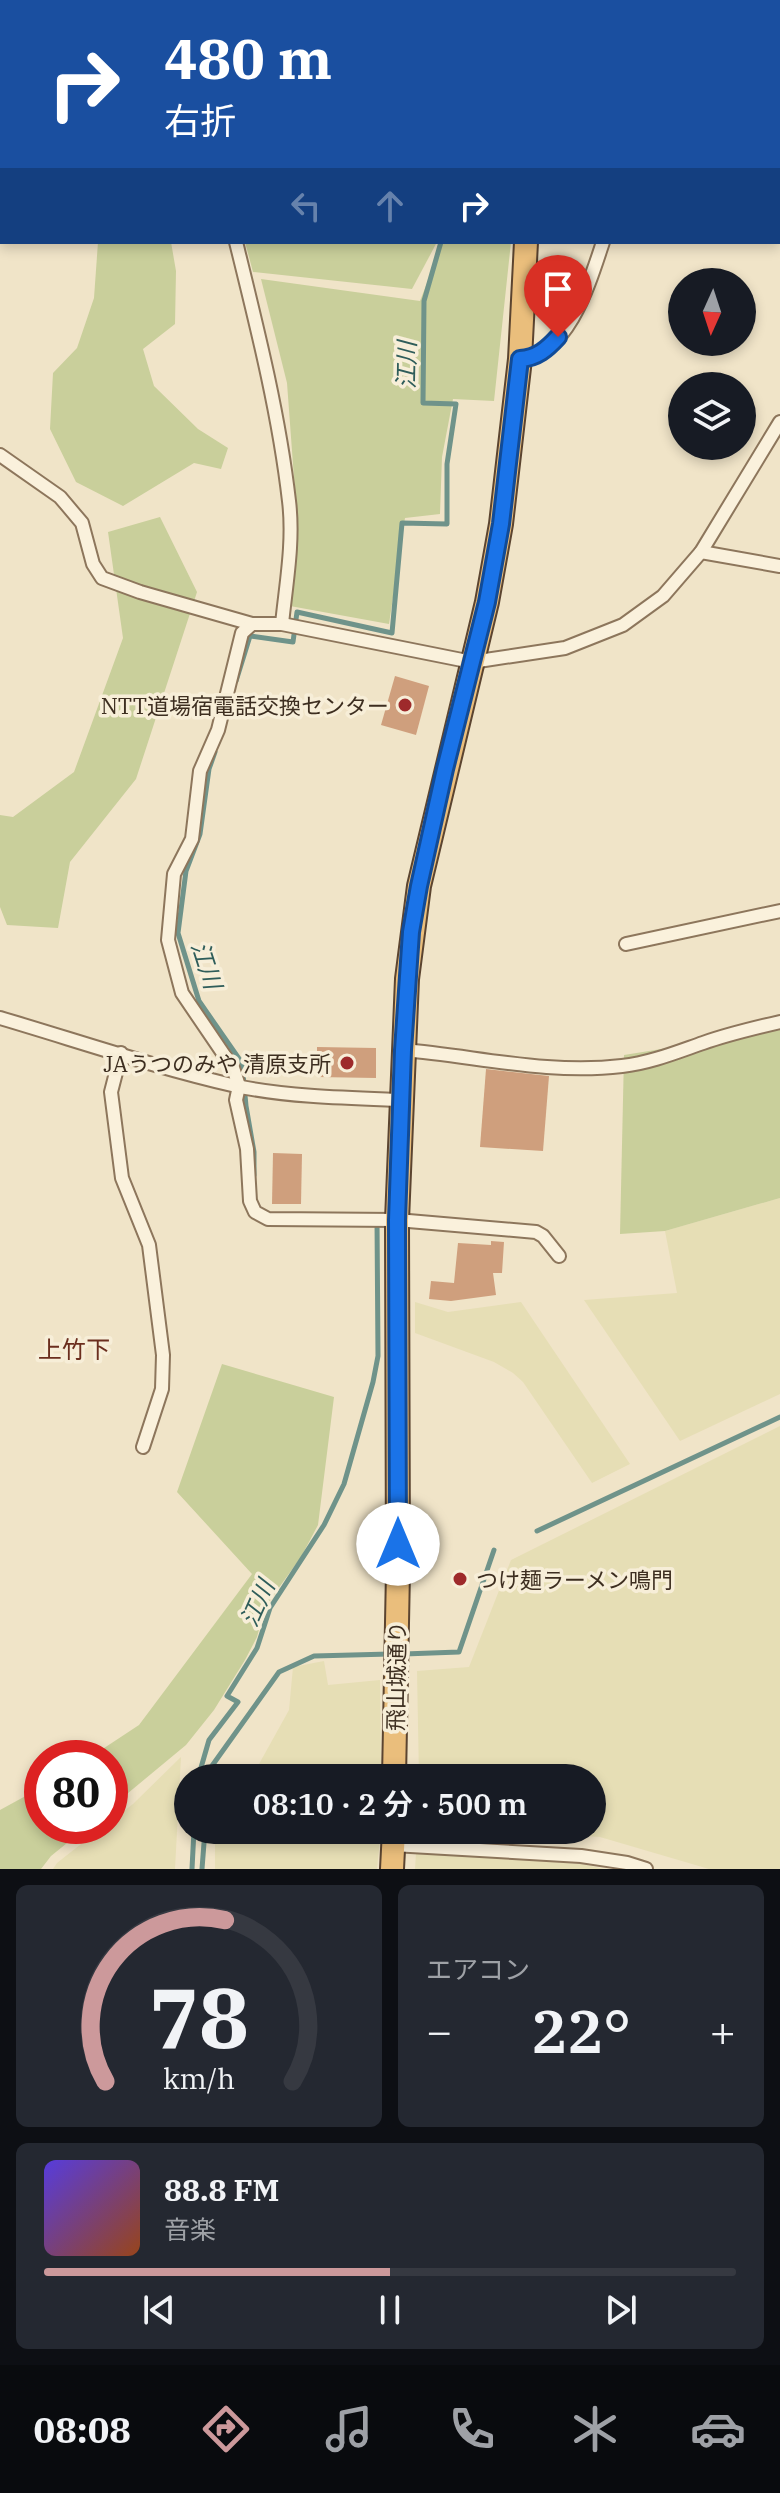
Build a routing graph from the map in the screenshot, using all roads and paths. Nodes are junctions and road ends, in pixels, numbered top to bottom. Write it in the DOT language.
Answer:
graph roads {
  1 [pos="236,244"];
  2 [pos="526,244"];
  3 [pos="602,244"];
  4 [pos="520,359"];
  5 [pos="780,422"];
  6 [pos="0,455"];
  7 [pos="701,552"];
  8 [pos="780,566"];
  9 [pos="252,624"];
  10 [pos="282,624"];
  11 [pos="472,662"];
  12 [pos="780,911"];
  13 [pos="626,944"];
  14 [pos="0,1018"];
  15 [pos="780,1022"];
  16 [pos="403,1050"];
  17 [pos="121,1053"];
  18 [pos="239,1086"];
  19 [pos="402,1100"];
  20 [pos="397,1220"];
  21 [pos="559,1256"];
  22 [pos="143,1447"];
  23 [pos="394,1764"];
  24 [pos="393,1844"];
  25 [pos="462,1844"];
  26 [pos="392,1869"];
  27 [pos="646,1869"];
  1 -- 10 [label="street"];
  2 -- 4 [label="highway, 飛山城通り"];
  3 -- 4 [label="street"];
  4 -- 11 [label="highway, 飛山城通り"];
  5 -- 7 [label="street"];
  6 -- 9 [label="street"];
  7 -- 8 [label="street"];
  7 -- 11 [label="street"];
  9 -- 10 [label="street"];
  9 -- 18 [label="street"];
  10 -- 11 [label="street"];
  11 -- 16 [label="highway, 飛山城通り"];
  12 -- 13 [label="street"];
  14 -- 17 [label="street"];
  15 -- 16 [label="street"];
  16 -- 19 [label="highway, 飛山城通り"];
  17 -- 18 [label="street"];
  17 -- 22 [label="street"];
  18 -- 19 [label="street"];
  18 -- 20 [label="street"];
  19 -- 20 [label="highway, 飛山城通り"];
  20 -- 21 [label="street"];
  20 -- 23 [label="highway, 飛山城通り"];
  24 -- 26 [label="highway"];
  25 -- 27 [label="street"];
}
